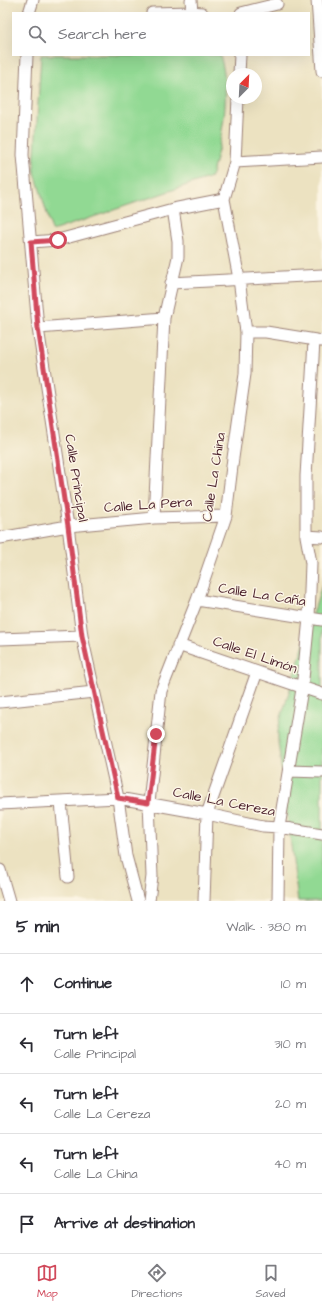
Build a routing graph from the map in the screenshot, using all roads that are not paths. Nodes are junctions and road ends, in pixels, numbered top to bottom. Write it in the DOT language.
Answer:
graph roads {
  1 [pos="32,0"];
  2 [pos="192,0"];
  3 [pos="317,0"];
  4 [pos="277,6"];
  5 [pos="29,12"];
  6 [pos="197,12"];
  7 [pos="246,12"];
  8 [pos="317,30"];
  9 [pos="27,56"];
  10 [pos="240,56"];
  11 [pos="239,68"];
  12 [pos="322,71"];
  13 [pos="238,104"];
  14 [pos="322,157"];
  15 [pos="235,162"];
  16 [pos="224,200"];
  17 [pos="173,209"];
  18 [pos="31,242"];
  19 [pos="322,275"];
  20 [pos="239,279"];
  21 [pos="171,283"];
  22 [pos="164,318"];
  23 [pos="38,328"];
  24 [pos="246,332"];
  25 [pos="318,341"];
  26 [pos="226,516"];
  27 [pos="154,518"];
  28 [pos="68,526"];
  29 [pos="306,536"];
  30 [pos="322,537"];
  31 [pos="0,538"];
  32 [pos="197,600"];
  33 [pos="309,618"];
  34 [pos="322,620"];
  35 [pos="82,636"];
  36 [pos="0,639"];
  37 [pos="178,645"];
  38 [pos="257,672"];
  39 [pos="302,689"];
  40 [pos="94,692"];
  41 [pos="322,694"];
  42 [pos="0,702"];
  43 [pos="288,771"];
  44 [pos="322,772"];
  45 [pos="118,798"];
  46 [pos="62,802"];
  47 [pos="148,803"];
  48 [pos="0,804"];
  49 [pos="206,814"];
  50 [pos="279,827"];
  51 [pos="322,834"];
  52 [pos="0,870"];
  53 [pos="68,877"];
  54 [pos="9,901"];
  55 [pos="138,901"];
  56 [pos="149,901"];
  57 [pos="204,901"];
  58 [pos="278,901"];
  1 -- 5 [label="street"];
  2 -- 6 [label="street"];
  3 -- 8 [label="street"];
  4 -- 7 [label="street"];
  8 -- 12 [label="street"];
  9 -- 18 [label="street, Calle Principal"];
  10 -- 11 [label="street"];
  13 -- 15 [label="street, Calle La China"];
  14 -- 15 [label="street"];
  15 -- 16 [label="street, Calle La China"];
  16 -- 17 [label="street"];
  16 -- 20 [label="street, Calle La China"];
  17 -- 18 [label="street"];
  17 -- 21 [label="street"];
  18 -- 23 [label="street, Calle Principal"];
  19 -- 20 [label="street"];
  20 -- 21 [label="street"];
  20 -- 24 [label="street, Calle La China"];
  21 -- 22 [label="street"];
  22 -- 23 [label="street"];
  22 -- 27 [label="street"];
  23 -- 28 [label="street, Calle Principal"];
  24 -- 25 [label="street"];
  24 -- 26 [label="street, Calle La China"];
  25 -- 29 [label="street"];
  26 -- 27 [label="street, Calle La Pera"];
  26 -- 32 [label="street, Calle La China"];
  27 -- 28 [label="street, Calle La Pera"];
  28 -- 31 [label="street, Calle La Pera"];
  28 -- 35 [label="street, Calle Principal"];
  29 -- 30 [label="street"];
  29 -- 33 [label="street"];
  32 -- 33 [label="street, Calle La Caña"];
  32 -- 37 [label="street, Calle La China"];
  33 -- 34 [label="street, Calle La Caña"];
  33 -- 39 [label="street"];
  35 -- 36 [label="street"];
  35 -- 40 [label="street, Calle Principal"];
  37 -- 38 [label="street, Calle El Limón"];
  37 -- 47 [label="street, Calle La China"];
  38 -- 39 [label="street, Calle El Limón"];
  38 -- 49 [label="street"];
  39 -- 41 [label="street, Calle El Limón"];
  39 -- 43 [label="street"];
  40 -- 42 [label="street"];
  40 -- 45 [label="street, Calle Principal"];
  43 -- 44 [label="street"];
  43 -- 50 [label="street"];
  45 -- 46 [label="street, Calle La Cereza"];
  45 -- 47 [label="street, Calle La Cereza"];
  45 -- 55 [label="street, Calle Principal"];
  46 -- 48 [label="street, Calle La Cereza"];
  46 -- 53 [label="street"];
  47 -- 49 [label="street, Calle La Cereza"];
  47 -- 56 [label="street, Calle La China"];
  49 -- 50 [label="street, Calle La Cereza"];
  49 -- 57 [label="street"];
  50 -- 51 [label="street, Calle La Cereza"];
  50 -- 58 [label="street"];
  52 -- 54 [label="street"];
}
